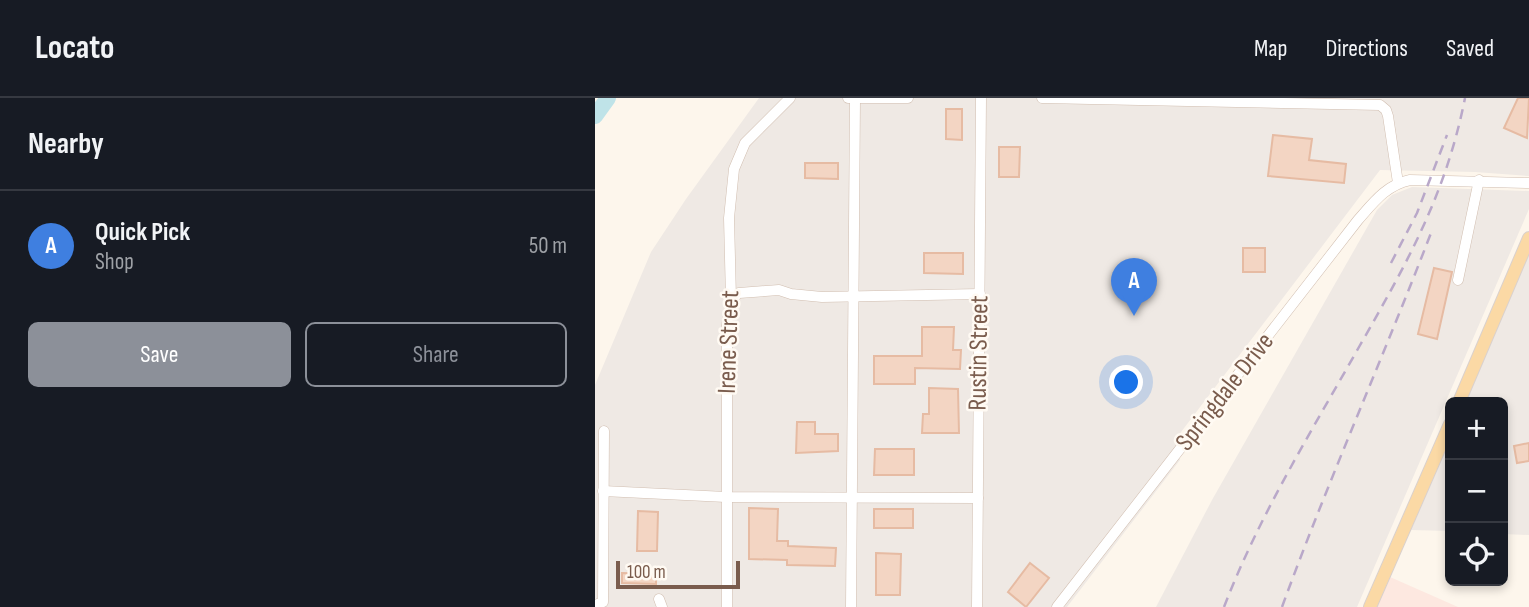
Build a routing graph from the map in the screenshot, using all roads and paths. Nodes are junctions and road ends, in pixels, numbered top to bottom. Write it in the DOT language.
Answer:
graph roads {
  1 [pos="790,98"];
  2 [pos="848,98"];
  3 [pos="908,98"];
  4 [pos="981,98"];
  5 [pos="1042,98"];
  6 [pos="1066,98"];
  7 [pos="855,99"];
  8 [pos="1231,99"];
  9 [pos="1479,180"];
  10 [pos="1398,183"];
  11 [pos="1529,183"];
  12 [pos="1529,238"];
  13 [pos="1458,280"];
  14 [pos="980,294"];
  15 [pos="854,295"];
  16 [pos="731,299"];
  17 [pos="1461,397"];
  18 [pos="604,431"];
  19 [pos="1445,435"];
  20 [pos="603,491"];
  21 [pos="851,496"];
  22 [pos="726,497"];
  23 [pos="978,498"];
  24 [pos="599,604"];
  25 [pos="727,607"];
  26 [pos="851,607"];
  27 [pos="977,607"];
  28 [pos="1057,607"];
  29 [pos="1370,607"];
  1 -- 16 [label="street, Irene Street"];
  2 -- 7 [label="street"];
  3 -- 7 [label="street"];
  4 -- 14 [label="street, Rustin Street"];
  5 -- 6 [label="street"];
  6 -- 8 [label="street"];
  7 -- 15 [label="street"];
  8 -- 10 [label="street"];
  9 -- 10 [label="street"];
  9 -- 11 [label="street"];
  9 -- 13 [label="street"];
  10 -- 28 [label="street, Springdale Drive"];
  12 -- 17 [label="main road"];
  14 -- 15 [label="street"];
  14 -- 23 [label="street, Rustin Street"];
  15 -- 16 [label="street"];
  15 -- 21 [label="street"];
  16 -- 22 [label="street, Irene Street"];
  18 -- 20 [label="street"];
  19 -- 29 [label="main road"];
  20 -- 22 [label="street"];
  20 -- 24 [label="street"];
  21 -- 22 [label="street"];
  21 -- 23 [label="street"];
  21 -- 26 [label="street"];
  22 -- 25 [label="street, Irene Street"];
  23 -- 27 [label="street, Rustin Street"];
}
